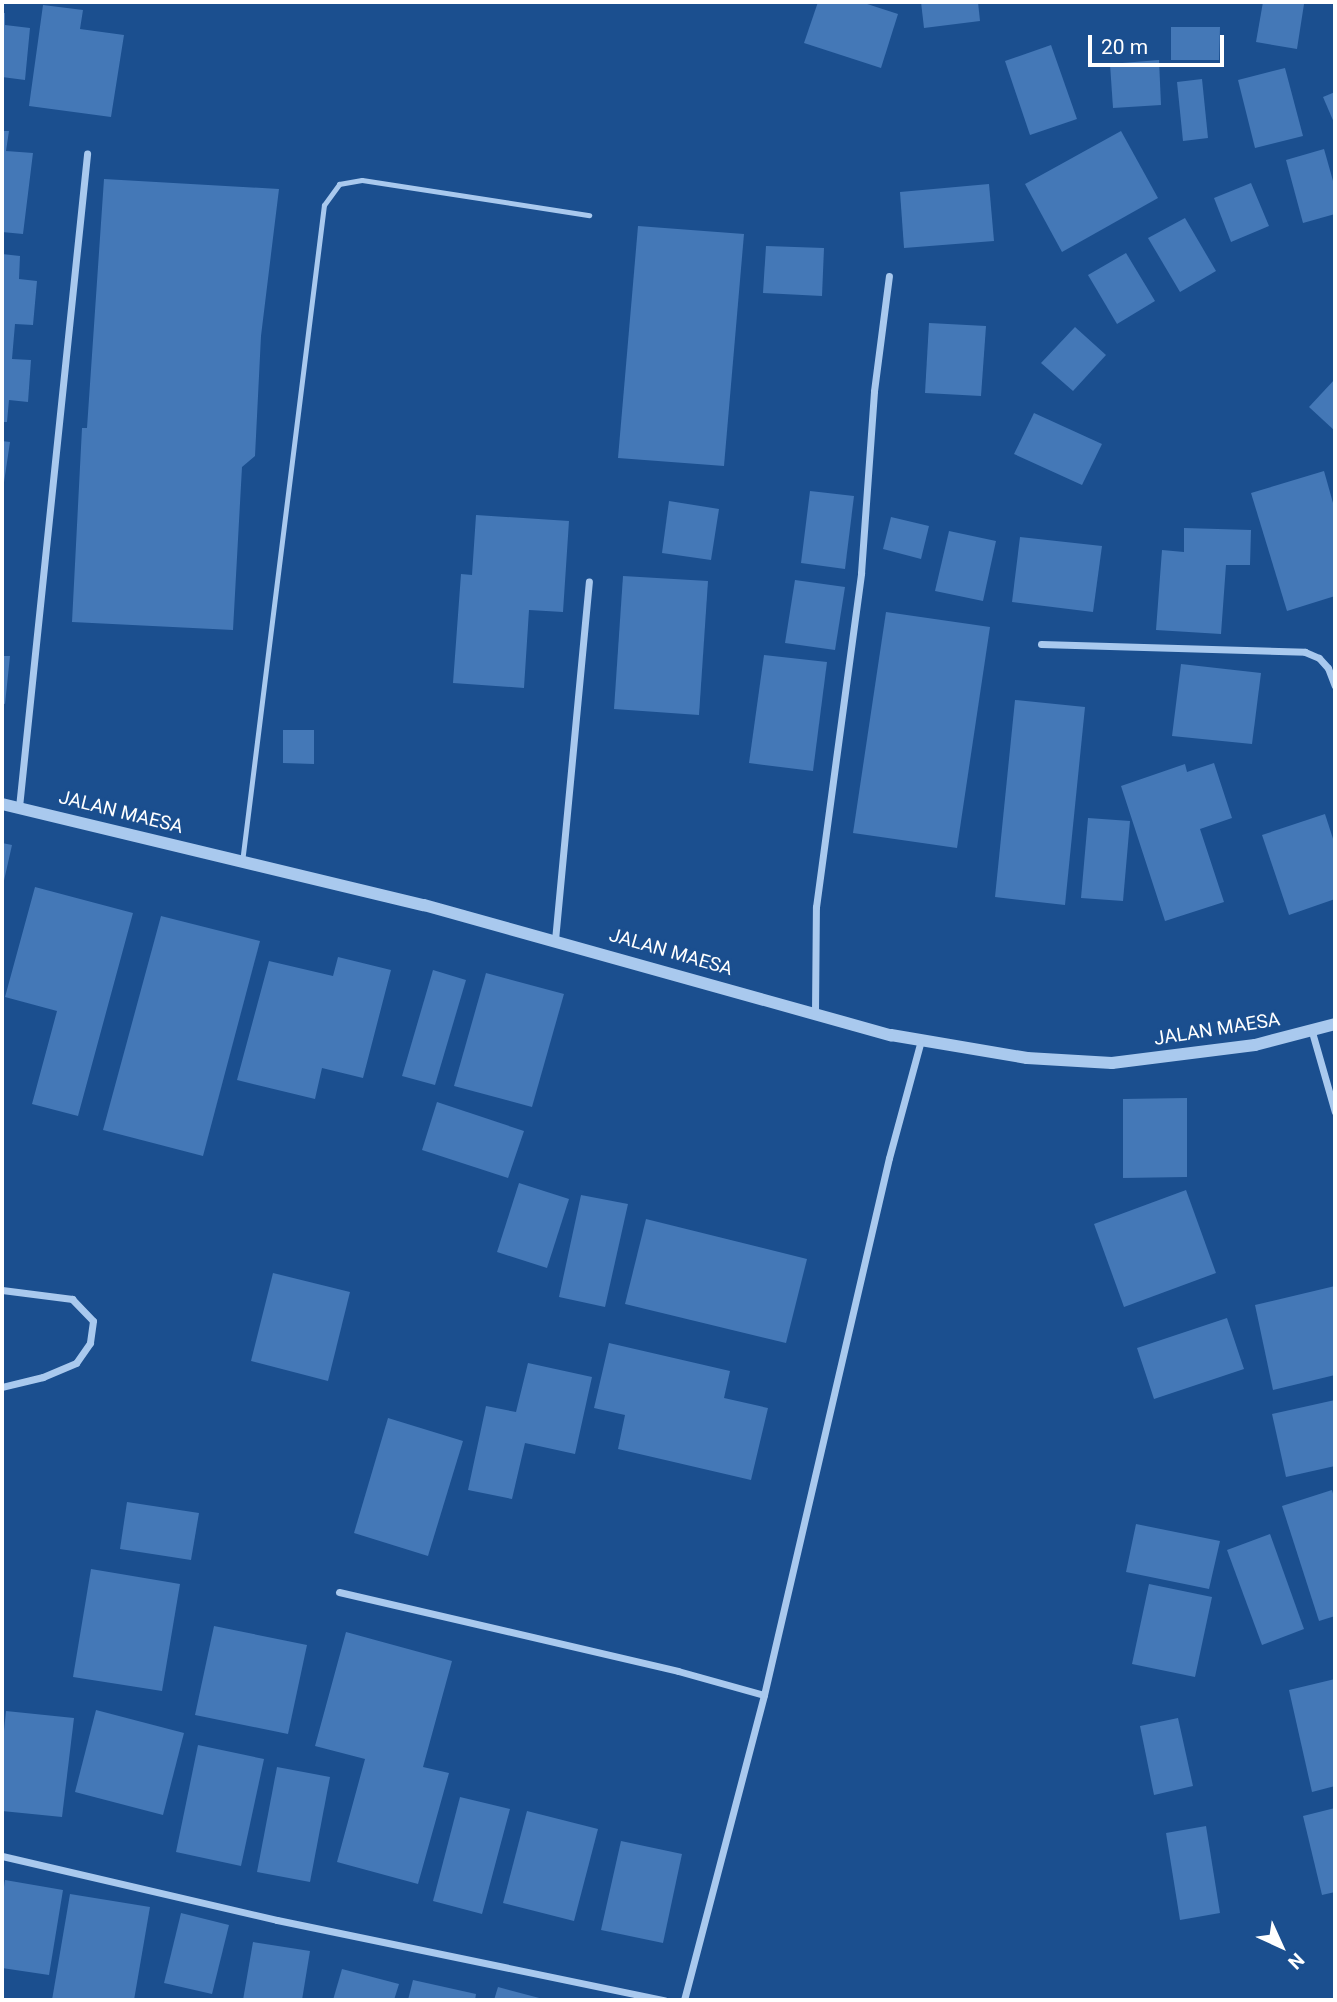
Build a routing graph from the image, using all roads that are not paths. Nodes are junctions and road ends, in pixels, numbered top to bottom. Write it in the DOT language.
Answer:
graph roads {
  1 [pos="87,154"];
  2 [pos="589,215"];
  3 [pos="888,276"];
  4 [pos="589,582"];
  5 [pos="1041,644"];
  6 [pos="1335,686"];
  7 [pos="2,804"];
  8 [pos="19,807"];
  9 [pos="242,862"];
  10 [pos="555,940"];
  11 [pos="815,1013"];
  12 [pos="1335,1024"];
  13 [pos="1312,1032"];
  14 [pos="921,1040"];
  15 [pos="1335,1112"];
  16 [pos="2,1290"];
  17 [pos="2,1387"];
  18 [pos="339,1592"];
  19 [pos="764,1695"];
  20 [pos="2,1856"];
  21 [pos="666,2000"];
  22 [pos="684,2000"];
  1 -- 8 [label="street"];
  2 -- 9 [label="lane"];
  3 -- 11 [label="street"];
  4 -- 10 [label="street"];
  5 -- 6 [label="street"];
  7 -- 8 [label="street, JALAN MAESA"];
  8 -- 9 [label="street, JALAN MAESA"];
  9 -- 10 [label="street, JALAN MAESA"];
  10 -- 11 [label="street, JALAN MAESA"];
  11 -- 14 [label="street, JALAN MAESA"];
  12 -- 13 [label="street, JALAN MAESA"];
  13 -- 14 [label="street, JALAN MAESA"];
  13 -- 15 [label="street"];
  14 -- 19 [label="street"];
  16 -- 17 [label="street"];
  18 -- 19 [label="street"];
  19 -- 22 [label="street"];
  20 -- 21 [label="street"];
}
